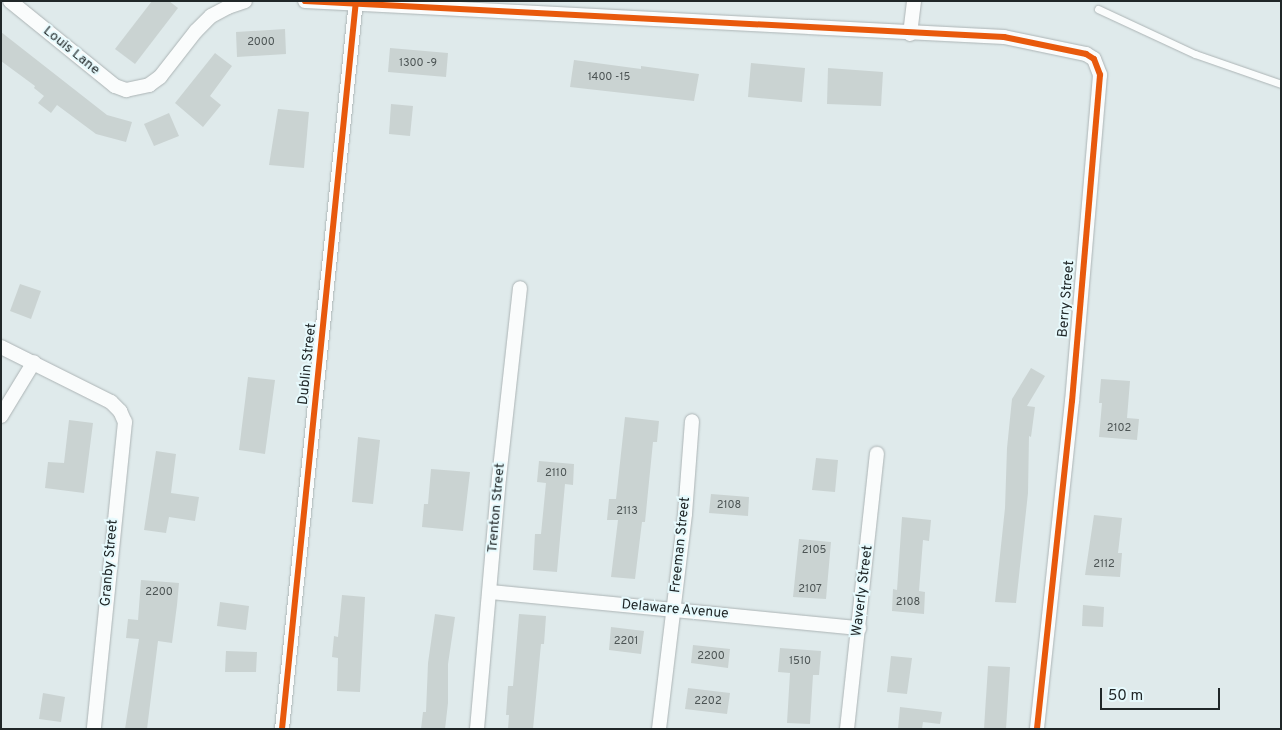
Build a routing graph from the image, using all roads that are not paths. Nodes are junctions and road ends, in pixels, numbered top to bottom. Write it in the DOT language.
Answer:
graph roads {
  1 [pos="10,1"];
  2 [pos="245,1"];
  3 [pos="306,1"];
  4 [pos="914,1"];
  5 [pos="356,2"];
  6 [pos="1098,9"];
  7 [pos="910,34"];
  8 [pos="1281,84"];
  9 [pos="520,288"];
  10 [pos="1,347"];
  11 [pos="34,362"];
  12 [pos="1,416"];
  13 [pos="692,421"];
  14 [pos="877,454"];
  15 [pos="490,592"];
  16 [pos="674,610"];
  17 [pos="859,628"];
  18 [pos="94,729"];
  19 [pos="282,729"];
  20 [pos="477,729"];
  21 [pos="659,729"];
  22 [pos="847,729"];
  23 [pos="1037,729"];
  1 -- 2 [label="street, Louis Lane"];
  3 -- 5 [label="street, Berry Street"];
  4 -- 7 [label="street"];
  5 -- 7 [label="street, Berry Street"];
  5 -- 19 [label="street, Dublin Street"];
  6 -- 8 [label="lane"];
  7 -- 23 [label="street, Berry Street"];
  9 -- 15 [label="street, Trenton Street"];
  10 -- 11 [label="street"];
  11 -- 12 [label="street"];
  11 -- 18 [label="street, Granby Street"];
  13 -- 16 [label="street, Freeman Street"];
  14 -- 17 [label="street, Waverly Street"];
  15 -- 16 [label="street, Delaware Avenue"];
  15 -- 20 [label="street, Trenton Street"];
  16 -- 17 [label="street, Delaware Avenue"];
  16 -- 21 [label="street, Freeman Street"];
  17 -- 22 [label="street, Waverly Street"];
}
